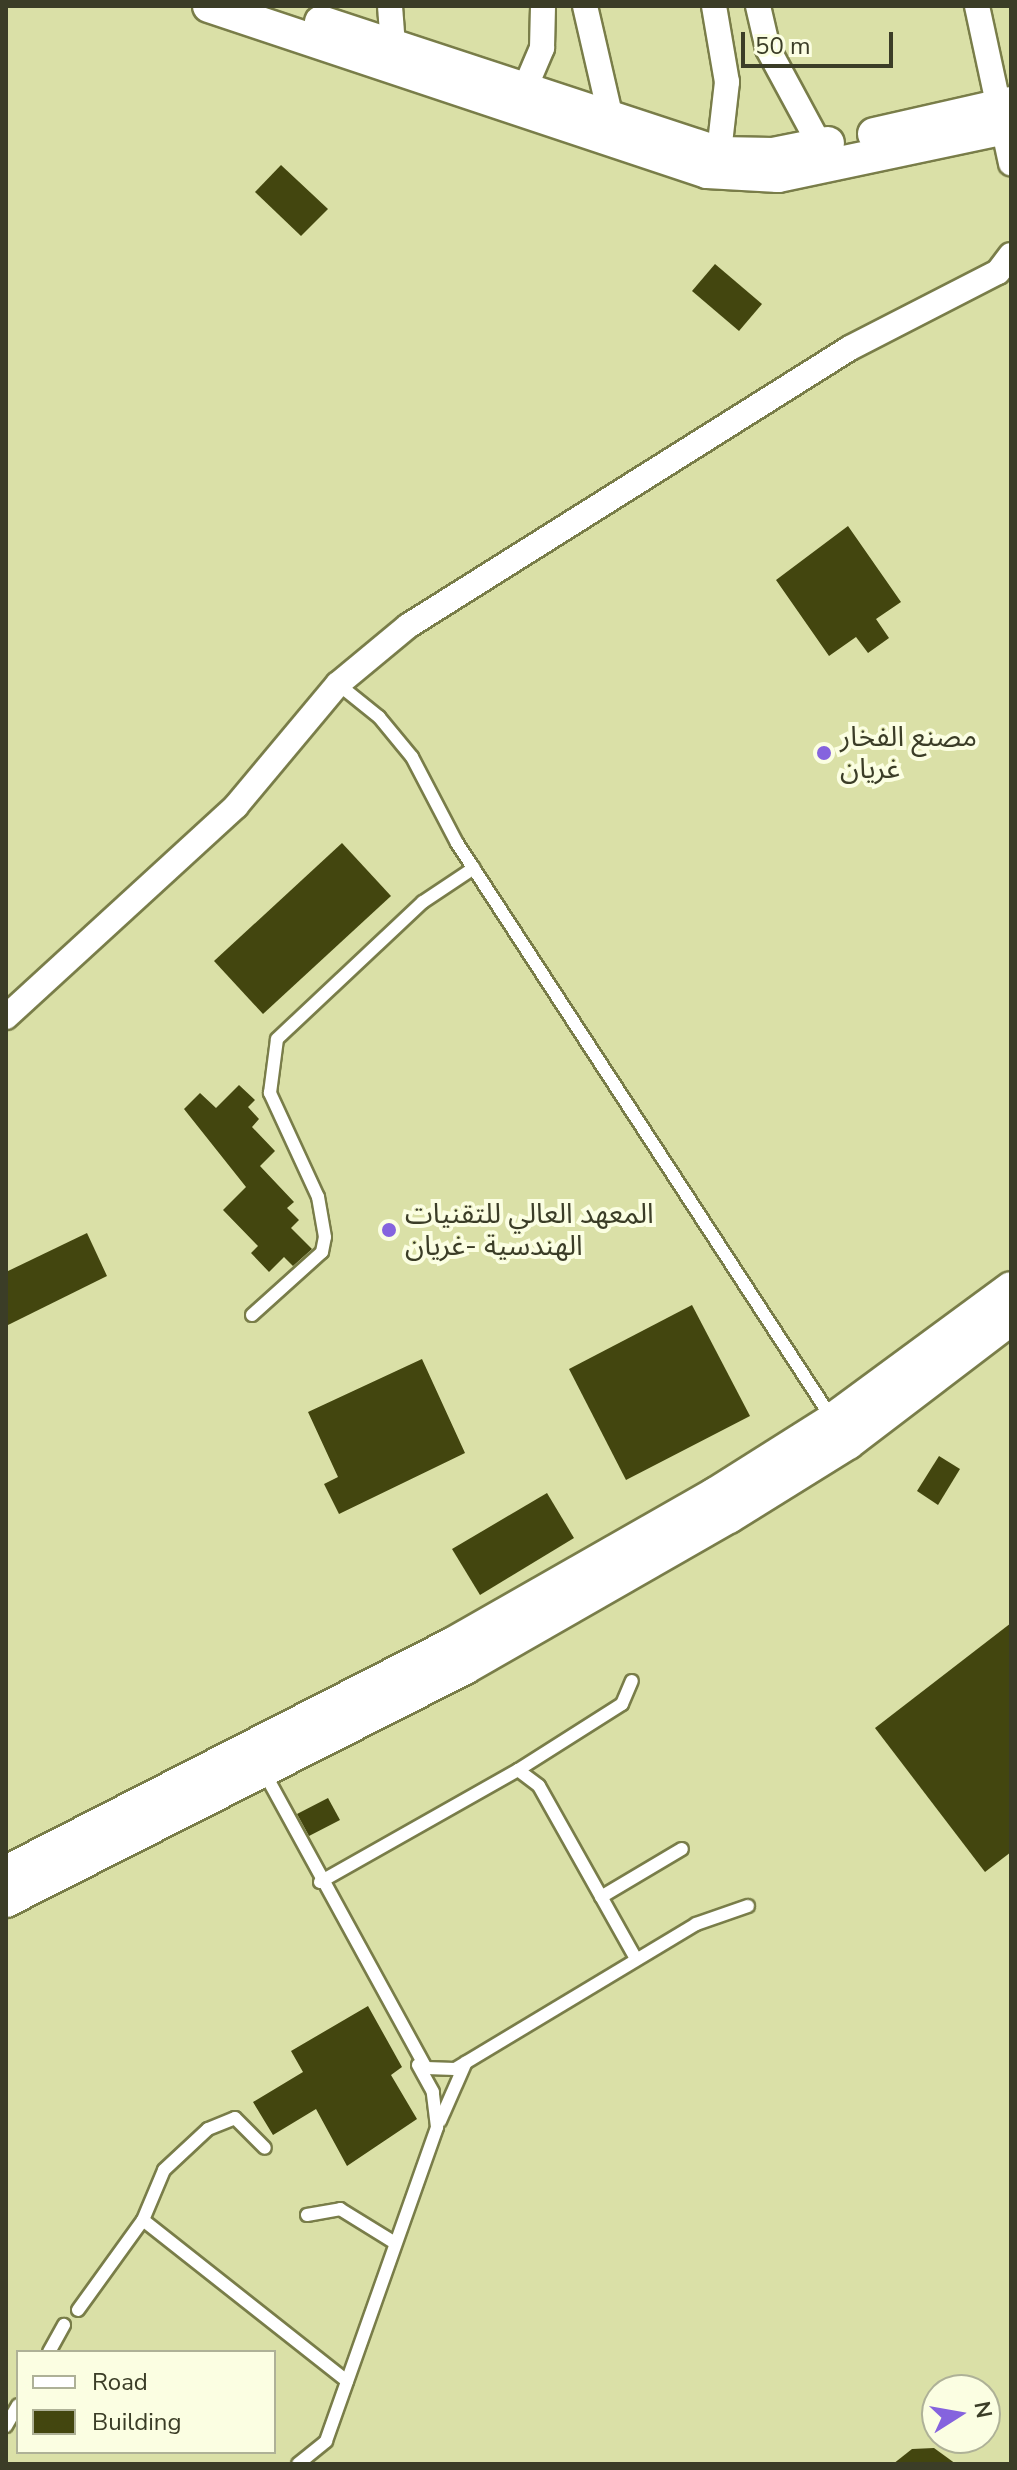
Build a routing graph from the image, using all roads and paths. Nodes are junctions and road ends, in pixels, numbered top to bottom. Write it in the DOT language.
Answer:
graph roads {
  1 [pos="209,6"];
  2 [pos="272,6"];
  3 [pos="390,6"];
  4 [pos="543,6"];
  5 [pos="585,6"];
  6 [pos="714,6"];
  7 [pos="758,6"];
  8 [pos="977,6"];
  9 [pos="394,57"];
  10 [pos="521,100"];
  11 [pos="1006,116"];
  12 [pos="611,119"];
  13 [pos="820,145"];
  14 [pos="718,163"];
  15 [pos="1011,163"];
  16 [pos="1011,255"];
  17 [pos="338,684"];
  18 [pos="474,868"];
  19 [pos="6,1017"];
  20 [pos="1011,1288"];
  21 [pos="252,1315"];
  22 [pos="1011,1319"];
  23 [pos="949,1348"];
  24 [pos="840,1431"];
  25 [pos="632,1681"];
  26 [pos="301,1737"];
  27 [pos="518,1770"];
  28 [pos="263,1771"];
  29 [pos="682,1849"];
  30 [pos="6,1872"];
  31 [pos="320,1882"];
  32 [pos="601,1897"];
  33 [pos="6,1901"];
  34 [pos="748,1906"];
  35 [pos="636,1959"];
  36 [pos="415,2059"];
  37 [pos="466,2062"];
  38 [pos="437,2127"];
  39 [pos="265,2148"];
  40 [pos="307,2215"];
  41 [pos="143,2220"];
  42 [pos="395,2243"];
  43 [pos="78,2310"];
  44 [pos="64,2325"];
  45 [pos="50,2350"];
  46 [pos="347,2381"];
  47 [pos="16,2408"];
  48 [pos="6,2426"];
  49 [pos="298,2464"];
  1 -- 9 [label="main road"];
  2 -- 9 [label="main road"];
  3 -- 9 [label="street"];
  4 -- 10 [label="street"];
  5 -- 12 [label="street"];
  6 -- 14 [label="street"];
  7 -- 13 [label="street"];
  8 -- 11 [label="street"];
  9 -- 10 [label="main road"];
  10 -- 12 [label="main road"];
  10 -- 14 [label="main road"];
  11 -- 13 [label="main road"];
  11 -- 14 [label="main road"];
  11 -- 15 [label="street"];
  12 -- 14 [label="main road"];
  13 -- 14 [label="main road"];
  16 -- 17 [label="street"];
  17 -- 18 [label="lane"];
  17 -- 19 [label="street"];
  18 -- 21 [label="lane"];
  18 -- 24 [label="lane"];
  20 -- 23 [label="main road"];
  22 -- 23 [label="main road"];
  23 -- 24 [label="main road"];
  24 -- 26 [label="main road"];
  25 -- 27 [label="lane"];
  26 -- 28 [label="main road"];
  26 -- 30 [label="main road"];
  27 -- 31 [label="lane"];
  27 -- 32 [label="lane"];
  28 -- 31 [label="lane"];
  28 -- 33 [label="main road"];
  29 -- 32 [label="lane"];
  31 -- 36 [label="lane"];
  32 -- 35 [label="lane"];
  34 -- 35 [label="lane"];
  35 -- 37 [label="lane"];
  36 -- 37 [label="lane"];
  36 -- 38 [label="lane"];
  37 -- 38 [label="lane"];
  38 -- 42 [label="lane"];
  39 -- 41 [label="lane"];
  40 -- 42 [label="lane"];
  41 -- 43 [label="lane"];
  41 -- 46 [label="lane"];
  42 -- 46 [label="lane"];
  44 -- 45 [label="lane"];
  46 -- 49 [label="lane"];
  47 -- 48 [label="lane"];
}
